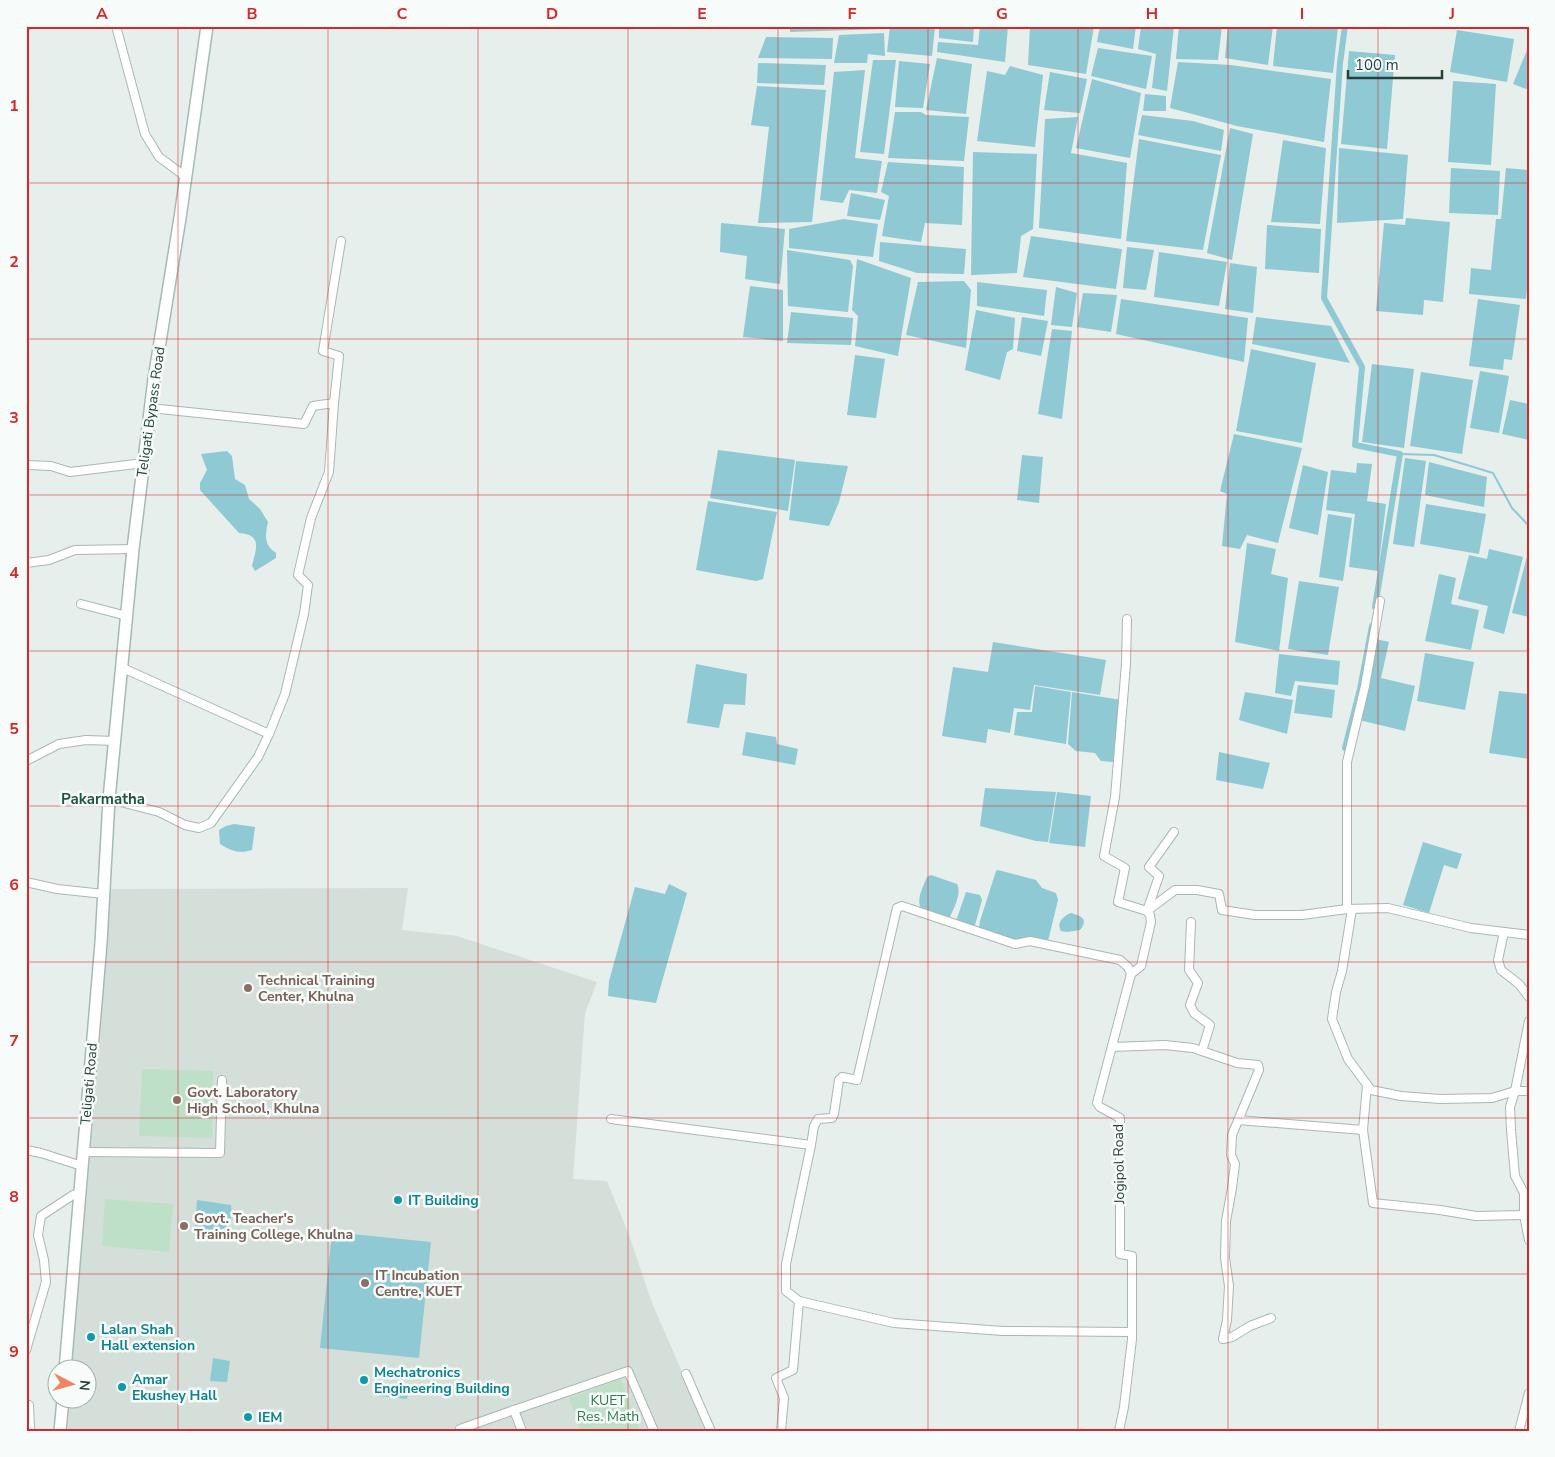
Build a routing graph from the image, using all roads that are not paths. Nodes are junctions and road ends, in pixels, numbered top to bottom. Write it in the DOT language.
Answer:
graph roads {
  1 [pos="116,26"];
  2 [pos="207,26"];
  3 [pos="186,177"];
  4 [pos="341,241"];
  5 [pos="334,403"];
  6 [pos="150,408"];
  7 [pos="144,463"];
  8 [pos="26,465"];
  9 [pos="133,549"];
  10 [pos="26,563"];
  11 [pos="1380,601"];
  12 [pos="81,604"];
  13 [pos="127,616"];
  14 [pos="1127,619"];
  15 [pos="125,670"];
  16 [pos="269,734"];
  17 [pos="116,741"];
  18 [pos="26,761"];
  19 [pos="110,799"];
  20 [pos="1174,832"];
  21 [pos="26,882"];
  22 [pos="104,894"];
  23 [pos="1350,909"];
  24 [pos="1146,911"];
  25 [pos="1191,922"];
  26 [pos="1504,932"];
  27 [pos="1529,935"];
  28 [pos="1131,974"];
  29 [pos="1529,997"];
  30 [pos="1529,1021"];
  31 [pos="1112,1047"];
  32 [pos="1202,1051"];
  33 [pos="222,1080"];
  34 [pos="1367,1085"];
  35 [pos="1515,1091"];
  36 [pos="1529,1091"];
  37 [pos="611,1118"];
  38 [pos="1238,1120"];
  39 [pos="1364,1130"];
  40 [pos="811,1145"];
  41 [pos="26,1150"];
  42 [pos="84,1152"];
  43 [pos="82,1166"];
  44 [pos="80,1193"];
  45 [pos="1524,1215"];
  46 [pos="1529,1240"];
  47 [pos="799,1301"];
  48 [pos="1271,1318"];
  49 [pos="1132,1332"];
  50 [pos="26,1350"];
  51 [pos="66,1360"];
  52 [pos="686,1374"];
  53 [pos="1529,1393"];
  54 [pos="26,1405"];
  55 [pos="62,1410"];
  56 [pos="514,1410"];
  57 [pos="460,1428"];
  58 [pos="28,1431"];
  59 [pos="60,1431"];
  60 [pos="522,1431"];
  61 [pos="654,1431"];
  62 [pos="711,1431"];
  63 [pos="781,1431"];
  64 [pos="1119,1431"];
  65 [pos="1520,1431"];
  1 -- 3 [label="street"];
  2 -- 3 [label="main road, Teligati Bypass Road"];
  3 -- 6 [label="main road, Teligati Bypass Road"];
  4 -- 5 [label="street"];
  5 -- 6 [label="street"];
  5 -- 16 [label="street"];
  6 -- 7 [label="main road, Teligati Bypass Road"];
  7 -- 8 [label="street"];
  7 -- 9 [label="main road, Teligati Bypass Road"];
  9 -- 10 [label="street"];
  9 -- 13 [label="main road, Teligati Bypass Road"];
  11 -- 23 [label="street"];
  12 -- 13 [label="street"];
  13 -- 17 [label="main road, Teligati Bypass Road"];
  14 -- 24 [label="street"];
  15 -- 16 [label="street"];
  16 -- 19 [label="street"];
  17 -- 18 [label="street"];
  17 -- 19 [label="main road, Teligati Bypass Road"];
  19 -- 22 [label="main road, Teligati Road"];
  20 -- 24 [label="street"];
  21 -- 22 [label="street"];
  22 -- 42 [label="main road, Teligati Road"];
  23 -- 24 [label="street"];
  23 -- 26 [label="street"];
  23 -- 34 [label="street"];
  24 -- 28 [label="street, Jogipol Road"];
  25 -- 32 [label="street"];
  26 -- 27 [label="street"];
  26 -- 29 [label="street"];
  28 -- 31 [label="street, Jogipol Road"];
  28 -- 40 [label="street"];
  30 -- 35 [label="street"];
  31 -- 32 [label="street"];
  31 -- 49 [label="street, Jogipol Road"];
  32 -- 38 [label="street"];
  33 -- 42 [label="street"];
  34 -- 35 [label="street"];
  34 -- 39 [label="street"];
  35 -- 36 [label="street"];
  35 -- 45 [label="street"];
  37 -- 40 [label="street"];
  38 -- 39 [label="street"];
  38 -- 48 [label="street"];
  39 -- 45 [label="street"];
  40 -- 47 [label="street"];
  41 -- 43 [label="street"];
  42 -- 43 [label="main road, Teligati Road"];
  43 -- 44 [label="main road, Teligati Road"];
  44 -- 50 [label="street"];
  44 -- 51 [label="main road, Teligati Road"];
  45 -- 46 [label="street"];
  47 -- 49 [label="street"];
  47 -- 63 [label="street"];
  49 -- 64 [label="street, Jogipol Road"];
  52 -- 62 [label="street"];
  53 -- 65 [label="street"];
  54 -- 58 [label="street"];
  55 -- 59 [label="main road"];
  56 -- 57 [label="street"];
  56 -- 60 [label="street"];
  56 -- 61 [label="street"];
}
